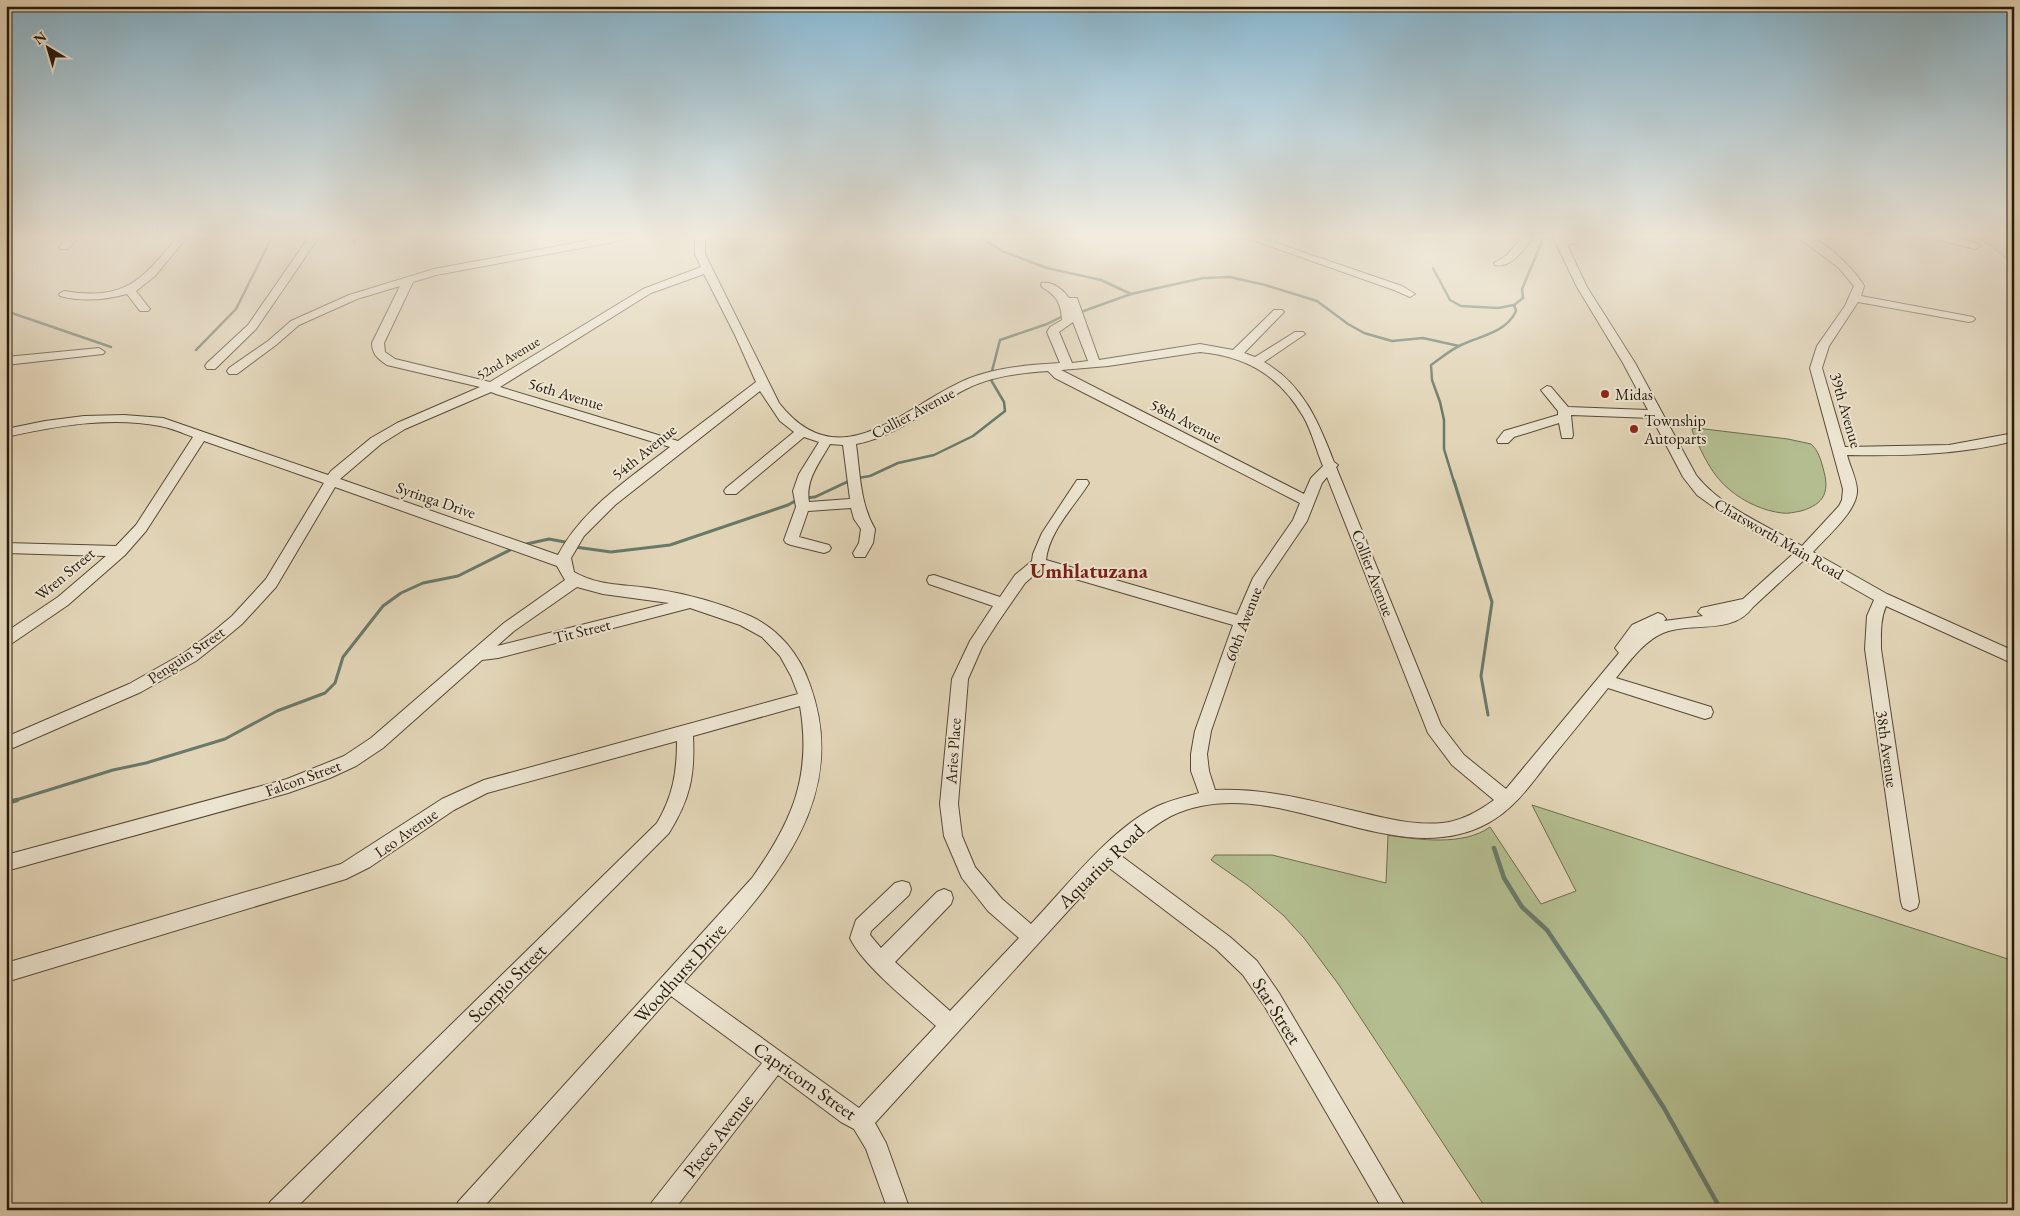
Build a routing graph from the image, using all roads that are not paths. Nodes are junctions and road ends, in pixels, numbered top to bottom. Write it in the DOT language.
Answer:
graph roads {
  1 [pos="64,294"];
  2 [pos="105,294"];
  3 [pos="132,294"];
  4 [pos="275,294"];
  5 [pos="363,294"];
  6 [pos="402,294"];
  7 [pos="642,294"];
  8 [pos="720,294"];
  9 [pos="1061,294"];
  10 [pos="1586,294"];
  11 [pos="1856,294"];
  12 [pos="1073,296"];
  13 [pos="1855,298"];
  14 [pos="144,309"];
  15 [pos="1278,312"];
  16 [pos="1072,314"];
  17 [pos="1969,319"];
  18 [pos="1299,334"];
  19 [pos="240,339"];
  20 [pos="272,343"];
  21 [pos="99,352"];
  22 [pos="1236,354"];
  23 [pos="6,362"];
  24 [pos="1256,362"];
  25 [pos="1095,364"];
  26 [pos="211,366"];
  27 [pos="1067,366"];
  28 [pos="1051,367"];
  29 [pos="233,371"];
  30 [pos="763,383"];
  31 [pos="491,387"];
  32 [pos="1547,390"];
  33 [pos="1565,414"];
  34 [pos="1656,414"];
  35 [pos="802,432"];
  36 [pos="6,433"];
  37 [pos="201,435"];
  38 [pos="1567,435"];
  39 [pos="2014,436"];
  40 [pos="1503,440"];
  41 [pos="826,441"];
  42 [pos="849,441"];
  43 [pos="679,445"];
  44 [pos="1839,451"];
  45 [pos="1331,465"];
  46 [pos="331,482"];
  47 [pos="1082,483"];
  48 [pos="731,491"];
  49 [pos="1309,502"];
  50 [pos="857,503"];
  51 [pos="803,507"];
  52 [pos="6,548"];
  53 [pos="824,548"];
  54 [pos="120,551"];
  55 [pos="860,553"];
  56 [pos="1803,553"];
  57 [pos="564,563"];
  58 [pos="1039,563"];
  59 [pos="934,580"];
  60 [pos="575,581"];
  61 [pos="1882,598"];
  62 [pos="688,603"];
  63 [pos="1004,604"];
  64 [pos="1242,622"];
  65 [pos="6,640"];
  66 [pos="475,655"];
  67 [pos="2014,658"];
  68 [pos="1609,675"];
  69 [pos="807,698"];
  70 [pos="1705,712"];
  71 [pos="685,731"];
  72 [pos="6,744"];
  73 [pos="1209,798"];
  74 [pos="1508,800"];
  75 [pos="1107,856"];
  76 [pos="6,863"];
  77 [pos="902,889"];
  78 [pos="944,898"];
  79 [pos="1910,902"];
  80 [pos="1031,936"];
  81 [pos="881,962"];
  82 [pos="6,973"];
  83 [pos="671,984"];
  84 [pos="950,1025"];
  85 [pos="776,1061"];
  86 [pos="862,1121"];
  87 [pos="666,1208"];
  88 [pos="278,1210"];
  89 [pos="466,1210"];
  90 [pos="899,1210"];
  91 [pos="1396,1210"];
  1 -- 2 [label="street"];
  3 -- 14 [label="street"];
  4 -- 19 [label="street"];
  5 -- 20 [label="street"];
  6 -- 31 [label="street, 56th Avenue"];
  7 -- 31 [label="street, 52nd Avenue"];
  8 -- 30 [label="street, Collier Avenue"];
  9 -- 16 [label="street"];
  10 -- 34 [label="street, Chatsworth Main Road"];
  11 -- 13 [label="street"];
  12 -- 16 [label="street"];
  13 -- 17 [label="street"];
  13 -- 44 [label="street, 39th Avenue"];
  15 -- 22 [label="street"];
  16 -- 25 [label="street"];
  16 -- 27 [label="street"];
  18 -- 24 [label="street"];
  19 -- 20 [label="street"];
  19 -- 26 [label="street"];
  20 -- 29 [label="street"];
  21 -- 23 [label="street"];
  22 -- 24 [label="street, Collier Avenue"];
  22 -- 25 [label="street, Collier Avenue"];
  24 -- 45 [label="street, Collier Avenue"];
  25 -- 27 [label="street, Collier Avenue"];
  27 -- 28 [label="street, Collier Avenue"];
  28 -- 42 [label="street, Collier Avenue"];
  28 -- 49 [label="street, 58th Avenue"];
  30 -- 35 [label="street, Collier Avenue"];
  30 -- 43 [label="street, 54th Avenue"];
  31 -- 43 [label="street, 56th Avenue"];
  31 -- 46 [label="street, 52nd Avenue"];
  32 -- 33 [label="street"];
  33 -- 34 [label="street"];
  33 -- 38 [label="street"];
  33 -- 40 [label="street"];
  34 -- 56 [label="street, Chatsworth Main Road"];
  35 -- 41 [label="street, Collier Avenue"];
  35 -- 48 [label="street"];
  36 -- 37 [label="street, Syringa Drive"];
  37 -- 46 [label="street, Syringa Drive"];
  37 -- 54 [label="street, Wren Street"];
  39 -- 44 [label="street"];
  41 -- 42 [label="street, Collier Avenue"];
  41 -- 51 [label="street"];
  42 -- 50 [label="street"];
  43 -- 57 [label="street, 54th Avenue"];
  44 -- 56 [label="street, 39th Avenue"];
  45 -- 49 [label="street, 60th Avenue"];
  45 -- 74 [label="street, Collier Avenue"];
  46 -- 57 [label="street, Syringa Drive"];
  46 -- 72 [label="street, Penguin Street"];
  47 -- 58 [label="street"];
  49 -- 64 [label="street, 60th Avenue"];
  50 -- 51 [label="street"];
  50 -- 55 [label="street"];
  51 -- 53 [label="street"];
  52 -- 54 [label="street, Wren Street"];
  54 -- 65 [label="street, Wren Street"];
  56 -- 61 [label="street, Chatsworth Main Road"];
  56 -- 68 [label="street"];
  57 -- 60 [label="street"];
  58 -- 63 [label="street, Aries Place"];
  58 -- 64 [label="street"];
  59 -- 63 [label="street"];
  60 -- 62 [label="street"];
  60 -- 66 [label="street, Falcon Street"];
  61 -- 67 [label="street, Chatsworth Main Road"];
  61 -- 79 [label="street, 38th Avenue"];
  62 -- 66 [label="street, Tit Street"];
  62 -- 69 [label="street"];
  63 -- 80 [label="street, Aries Place"];
  64 -- 73 [label="street, 60th Avenue"];
  66 -- 76 [label="street, Falcon Street"];
  68 -- 70 [label="street"];
  68 -- 74 [label="street"];
  69 -- 71 [label="street, Leo Avenue"];
  69 -- 83 [label="street, Woodhurst Drive"];
  71 -- 82 [label="street, Leo Avenue"];
  71 -- 88 [label="street, Scorpio Street"];
  73 -- 74 [label="street, Aquarius Road"];
  73 -- 75 [label="street, Aquarius Road"];
  75 -- 80 [label="street, Aquarius Road"];
  75 -- 91 [label="street, Star Street"];
  77 -- 81 [label="street"];
  78 -- 81 [label="street"];
  80 -- 84 [label="street, Aquarius Road"];
  81 -- 84 [label="street"];
  83 -- 85 [label="street, Capricorn Street"];
  83 -- 89 [label="street, Woodhurst Drive"];
  84 -- 86 [label="street, Aquarius Road"];
  85 -- 86 [label="street, Capricorn Street"];
  85 -- 87 [label="street, Pisces Avenue"];
  86 -- 90 [label="street, Capricorn Street"];
}
